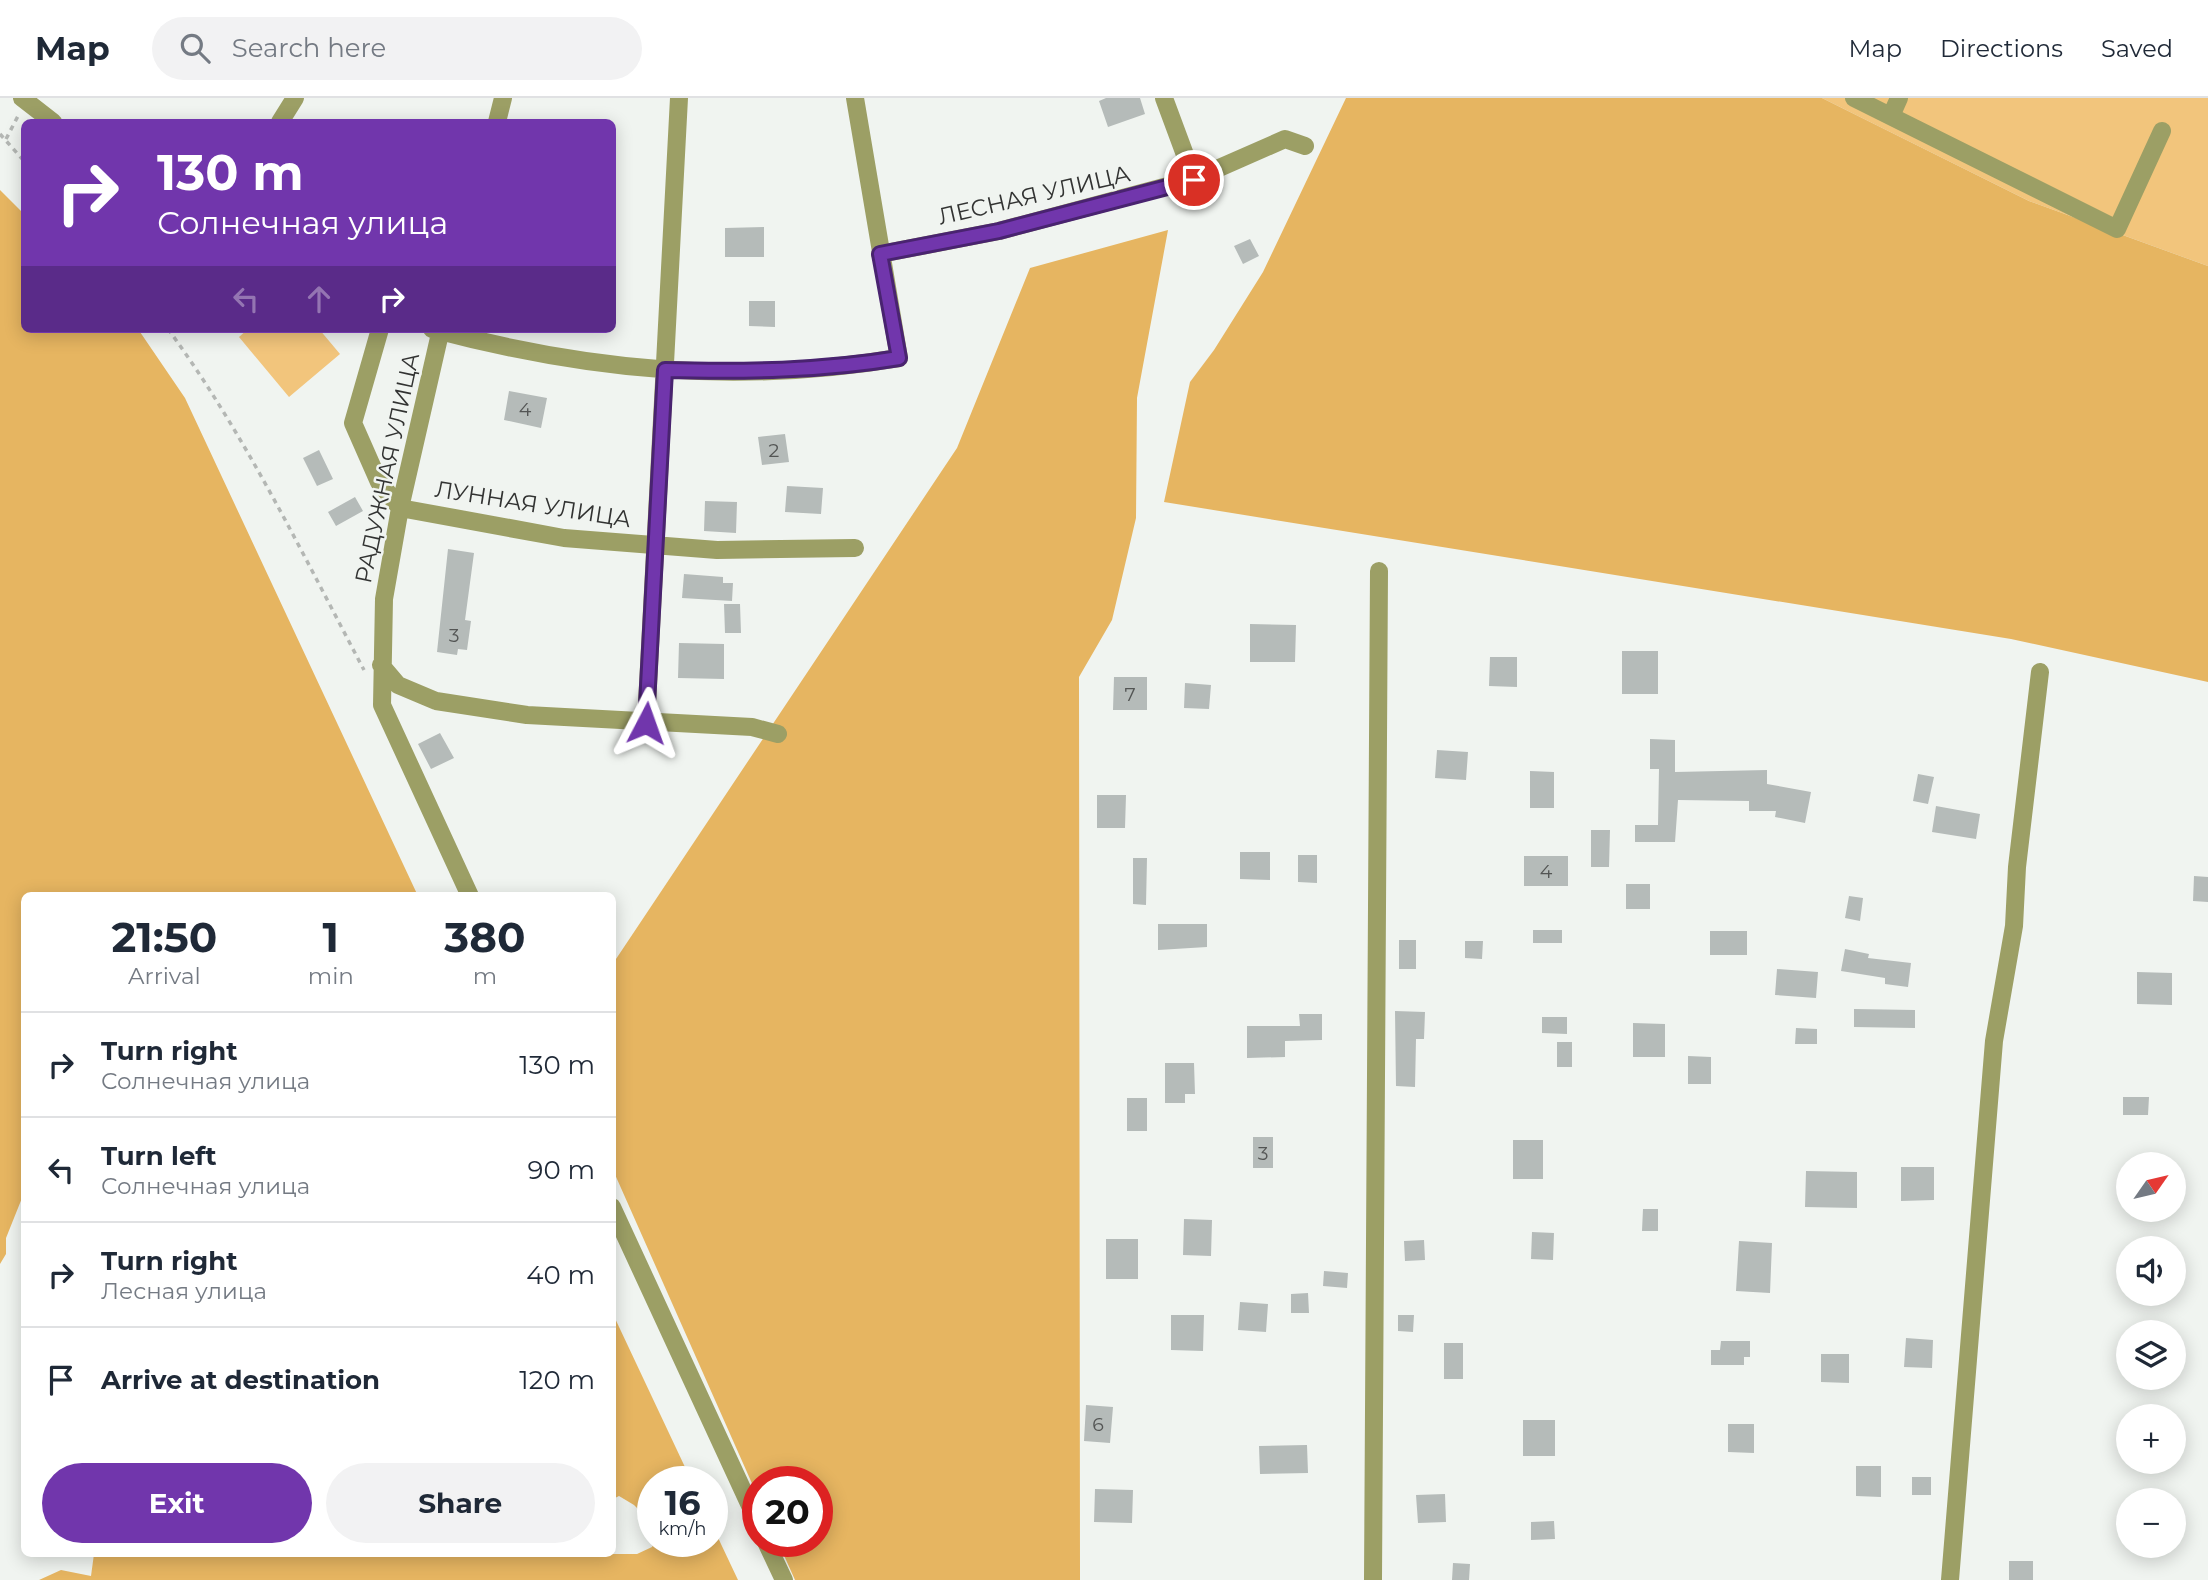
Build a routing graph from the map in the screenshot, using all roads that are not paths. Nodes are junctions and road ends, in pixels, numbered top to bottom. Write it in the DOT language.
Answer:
graph roads {
  1 [pos="295,98"];
  2 [pos="503,98"];
  3 [pos="679,98"];
  4 [pos="855,98"];
  5 [pos="1164,98"];
  6 [pos="1854,98"];
  7 [pos="1899,98"];
  8 [pos="24,99"];
  9 [pos="1891,116"];
  10 [pos="48,119"];
  11 [pos="282,119"];
  12 [pos="498,119"];
  13 [pos="2162,131"];
  14 [pos="1305,146"];
  15 [pos="1194,180"];
  16 [pos="880,254"];
  17 [pos="379,333"];
  18 [pos="437,333"];
  19 [pos="451,333"];
  20 [pos="665,370"];
  21 [pos="400,508"];
  22 [pos="657,546"];
  23 [pos="855,548"];
  24 [pos="1379,571"];
  25 [pos="381,665"];
  26 [pos="2040,672"];
  27 [pos="646,723"];
  28 [pos="778,734"];
  29 [pos="468,892"];
  30 [pos="616,1216"];
  31 [pos="742,1488"];
  32 [pos="773,1557"];
  33 [pos="784,1580"];
  34 [pos="1373,1580"];
  35 [pos="1950,1580"];
  1 -- 11 [label="street"];
  2 -- 12 [label="street"];
  3 -- 20 [label="street"];
  4 -- 16 [label="street"];
  5 -- 15 [label="street"];
  6 -- 9 [label="street"];
  7 -- 9 [label="street"];
  8 -- 10 [label="street"];
  9 -- 13 [label="street"];
  14 -- 15 [label="street, ЛЕСНАЯ УЛИЦА"];
  15 -- 16 [label="street, ЛЕСНАЯ УЛИЦА"];
  16 -- 20 [label="street"];
  17 -- 21 [label="street, ЛУННАЯ УЛИЦА"];
  18 -- 21 [label="street, РАДУЖНАЯ УЛИЦА"];
  19 -- 20 [label="street"];
  20 -- 22 [label="street"];
  21 -- 22 [label="street, ЛУННАЯ УЛИЦА"];
  21 -- 25 [label="street, РАДУЖНАЯ УЛИЦА"];
  22 -- 23 [label="street, ЛУННАЯ УЛИЦА"];
  22 -- 27 [label="street"];
  24 -- 34 [label="street"];
  25 -- 27 [label="street"];
  25 -- 29 [label="street, РАДУЖНАЯ УЛИЦА"];
  26 -- 35 [label="street"];
  27 -- 28 [label="street"];
  30 -- 31 [label="street"];
  32 -- 33 [label="street"];
}
